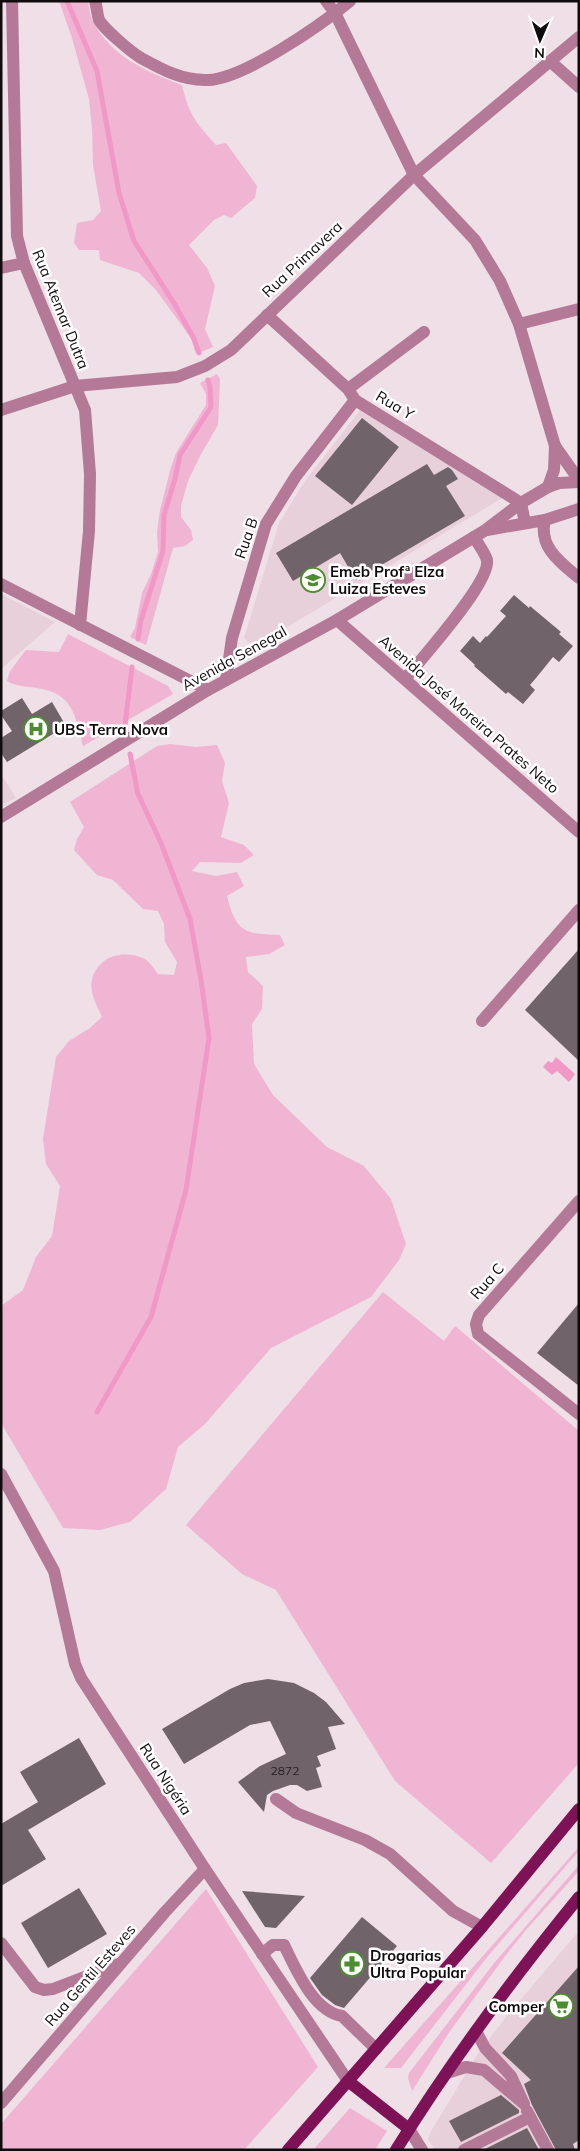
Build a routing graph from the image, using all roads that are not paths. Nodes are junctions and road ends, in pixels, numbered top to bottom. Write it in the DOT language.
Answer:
graph roads {
  1 [pos="12,1"];
  2 [pos="95,1"];
  3 [pos="326,1"];
  4 [pos="350,1"];
  5 [pos="335,13"];
  6 [pos="579,37"];
  7 [pos="551,62"];
  8 [pos="579,87"];
  9 [pos="414,176"];
  10 [pos="24,263"];
  11 [pos="1,268"];
  12 [pos="579,309"];
  13 [pos="267,315"];
  14 [pos="519,324"];
  15 [pos="424,332"];
  16 [pos="75,386"];
  17 [pos="348,389"];
  18 [pos="355,400"];
  19 [pos="1,410"];
  20 [pos="555,446"];
  21 [pos="579,481"];
  22 [pos="548,487"];
  23 [pos="521,503"];
  24 [pos="579,509"];
  25 [pos="546,520"];
  26 [pos="526,523"];
  27 [pos="479,534"];
  28 [pos="579,578"];
  29 [pos="1,584"];
  30 [pos="337,620"];
  31 [pos="80,625"];
  32 [pos="405,679"];
  33 [pos="226,680"];
  34 [pos="208,690"];
  35 [pos="1,816"];
  36 [pos="579,832"];
  37 [pos="579,910"];
  38 [pos="482,1021"];
  39 [pos="579,1201"];
  40 [pos="579,1414"];
  41 [pos="1,1474"];
  42 [pos="276,1799"];
  43 [pos="579,1809"];
  44 [pos="579,1828"];
  45 [pos="560,1833"];
  46 [pos="205,1869"];
  47 [pos="579,1897"];
  48 [pos="482,1927"];
  49 [pos="1,1943"];
  50 [pos="262,1954"];
  51 [pos="123,1962"];
  52 [pos="476,2031"];
  53 [pos="376,2049"];
  54 [pos="447,2073"];
  55 [pos="348,2081"];
  56 [pos="1,2103"];
  57 [pos="524,2104"];
  58 [pos="530,2117"];
  59 [pos="409,2129"];
  60 [pos="288,2150"];
  61 [pos="396,2150"];
  62 [pos="422,2150"];
  63 [pos="464,2150"];
  64 [pos="548,2150"];
  1 -- 10 [label="street, Rua Atemar Dutra"];
  2 -- 5 [label="street"];
  3 -- 5 [label="street"];
  4 -- 5 [label="street"];
  5 -- 9 [label="street"];
  6 -- 7 [label="street, Rua Primavera"];
  7 -- 8 [label="street"];
  7 -- 9 [label="street, Rua Primavera"];
  9 -- 13 [label="street, Rua Primavera"];
  9 -- 14 [label="street"];
  10 -- 11 [label="street"];
  10 -- 16 [label="street, Rua Atemar Dutra"];
  12 -- 14 [label="street"];
  13 -- 16 [label="street, Rua Primavera"];
  13 -- 17 [label="street, Rua Y"];
  14 -- 20 [label="street"];
  15 -- 17 [label="street"];
  16 -- 19 [label="street, Rua Primavera"];
  16 -- 31 [label="street, Rua Atemar Dutra"];
  17 -- 18 [label="street, Rua Y"];
  18 -- 23 [label="street, Rua Y"];
  18 -- 33 [label="street, Rua B"];
  20 -- 21 [label="street"];
  20 -- 22 [label="street"];
  21 -- 22 [label="street, Avenida Senegal"];
  22 -- 23 [label="street, Avenida Senegal"];
  23 -- 26 [label="street"];
  23 -- 27 [label="street, Avenida Senegal"];
  24 -- 25 [label="street, Avenida Senegal"];
  25 -- 26 [label="street, Avenida Senegal"];
  25 -- 28 [label="street"];
  26 -- 27 [label="street, Avenida Senegal"];
  27 -- 30 [label="street, Avenida Senegal"];
  27 -- 32 [label="street"];
  29 -- 31 [label="street"];
  30 -- 32 [label="street, Avenida José Moreira Prates Neto"];
  30 -- 33 [label="street, Avenida Senegal"];
  31 -- 34 [label="street"];
  32 -- 36 [label="street, Avenida José Moreira Prates Neto"];
  33 -- 34 [label="street, Avenida Senegal"];
  34 -- 35 [label="street, Avenida Senegal"];
  37 -- 38 [label="street"];
  39 -- 40 [label="street, Rua C"];
  41 -- 46 [label="street, Rua Nigéria"];
  42 -- 48 [label="street"];
  43 -- 45 [label="main road"];
  44 -- 45 [label="main road"];
  45 -- 48 [label="main road"];
  46 -- 50 [label="street, Rua Nigéria"];
  46 -- 51 [label="street, Rua Gentil Esteves"];
  47 -- 52 [label="main road"];
  48 -- 53 [label="main road"];
  49 -- 51 [label="street"];
  50 -- 53 [label="street"];
  50 -- 55 [label="street, Rua Nigéria"];
  51 -- 56 [label="street, Rua Gentil Esteves"];
  52 -- 54 [label="main road"];
  52 -- 57 [label="street"];
  53 -- 55 [label="main road"];
  54 -- 57 [label="street"];
  54 -- 59 [label="main road"];
  55 -- 59 [label="main road"];
  55 -- 60 [label="main road"];
  57 -- 58 [label="street"];
  58 -- 63 [label="street"];
  58 -- 64 [label="street"];
  59 -- 61 [label="main road"];
  59 -- 62 [label="street"];
}
